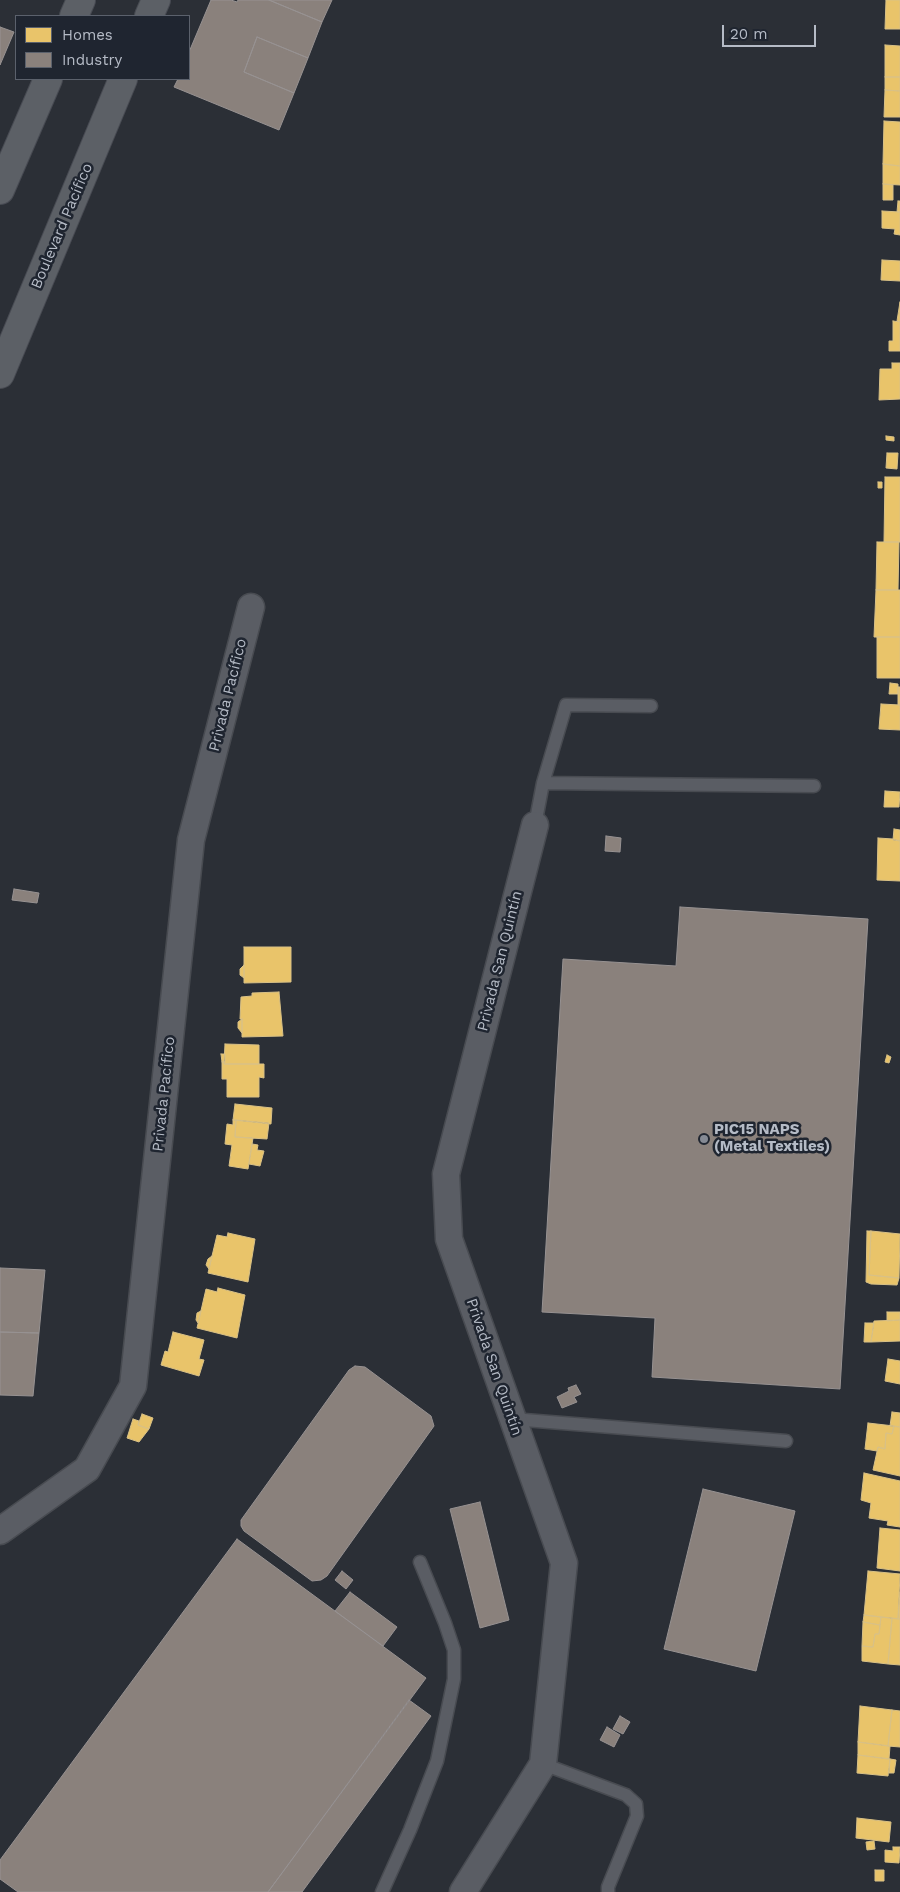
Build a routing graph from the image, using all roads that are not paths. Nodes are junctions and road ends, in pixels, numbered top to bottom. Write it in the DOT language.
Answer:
graph roads {
  1 [pos="81,0"];
  2 [pos="156,0"];
  3 [pos="74,15"];
  4 [pos="149,15"];
  5 [pos="48,80"];
  6 [pos="123,80"];
  7 [pos="0,190"];
  8 [pos="0,374"];
  9 [pos="251,607"];
  10 [pos="651,706"];
  11 [pos="543,783"];
  12 [pos="814,786"];
  13 [pos="535,825"];
  14 [pos="512,1419"];
  15 [pos="786,1441"];
  16 [pos="0,1531"];
  17 [pos="420,1562"];
  18 [pos="543,1764"];
  19 [pos="382,1892"];
  20 [pos="463,1892"];
  21 [pos="608,1892"];
  1 -- 3 [label="main road"];
  2 -- 4 [label="main road"];
  5 -- 7 [label="main road"];
  6 -- 8 [label="main road, Boulevard Pacífico"];
  9 -- 16 [label="street, Privada Pacífico"];
  10 -- 11 [label="lane"];
  11 -- 12 [label="lane"];
  11 -- 13 [label="lane"];
  13 -- 14 [label="street, Privada San Quintín"];
  14 -- 15 [label="lane"];
  14 -- 18 [label="street, Privada San Quintín"];
  17 -- 19 [label="lane"];
  18 -- 20 [label="street, Privada San Quintín"];
  18 -- 21 [label="lane"];
}
